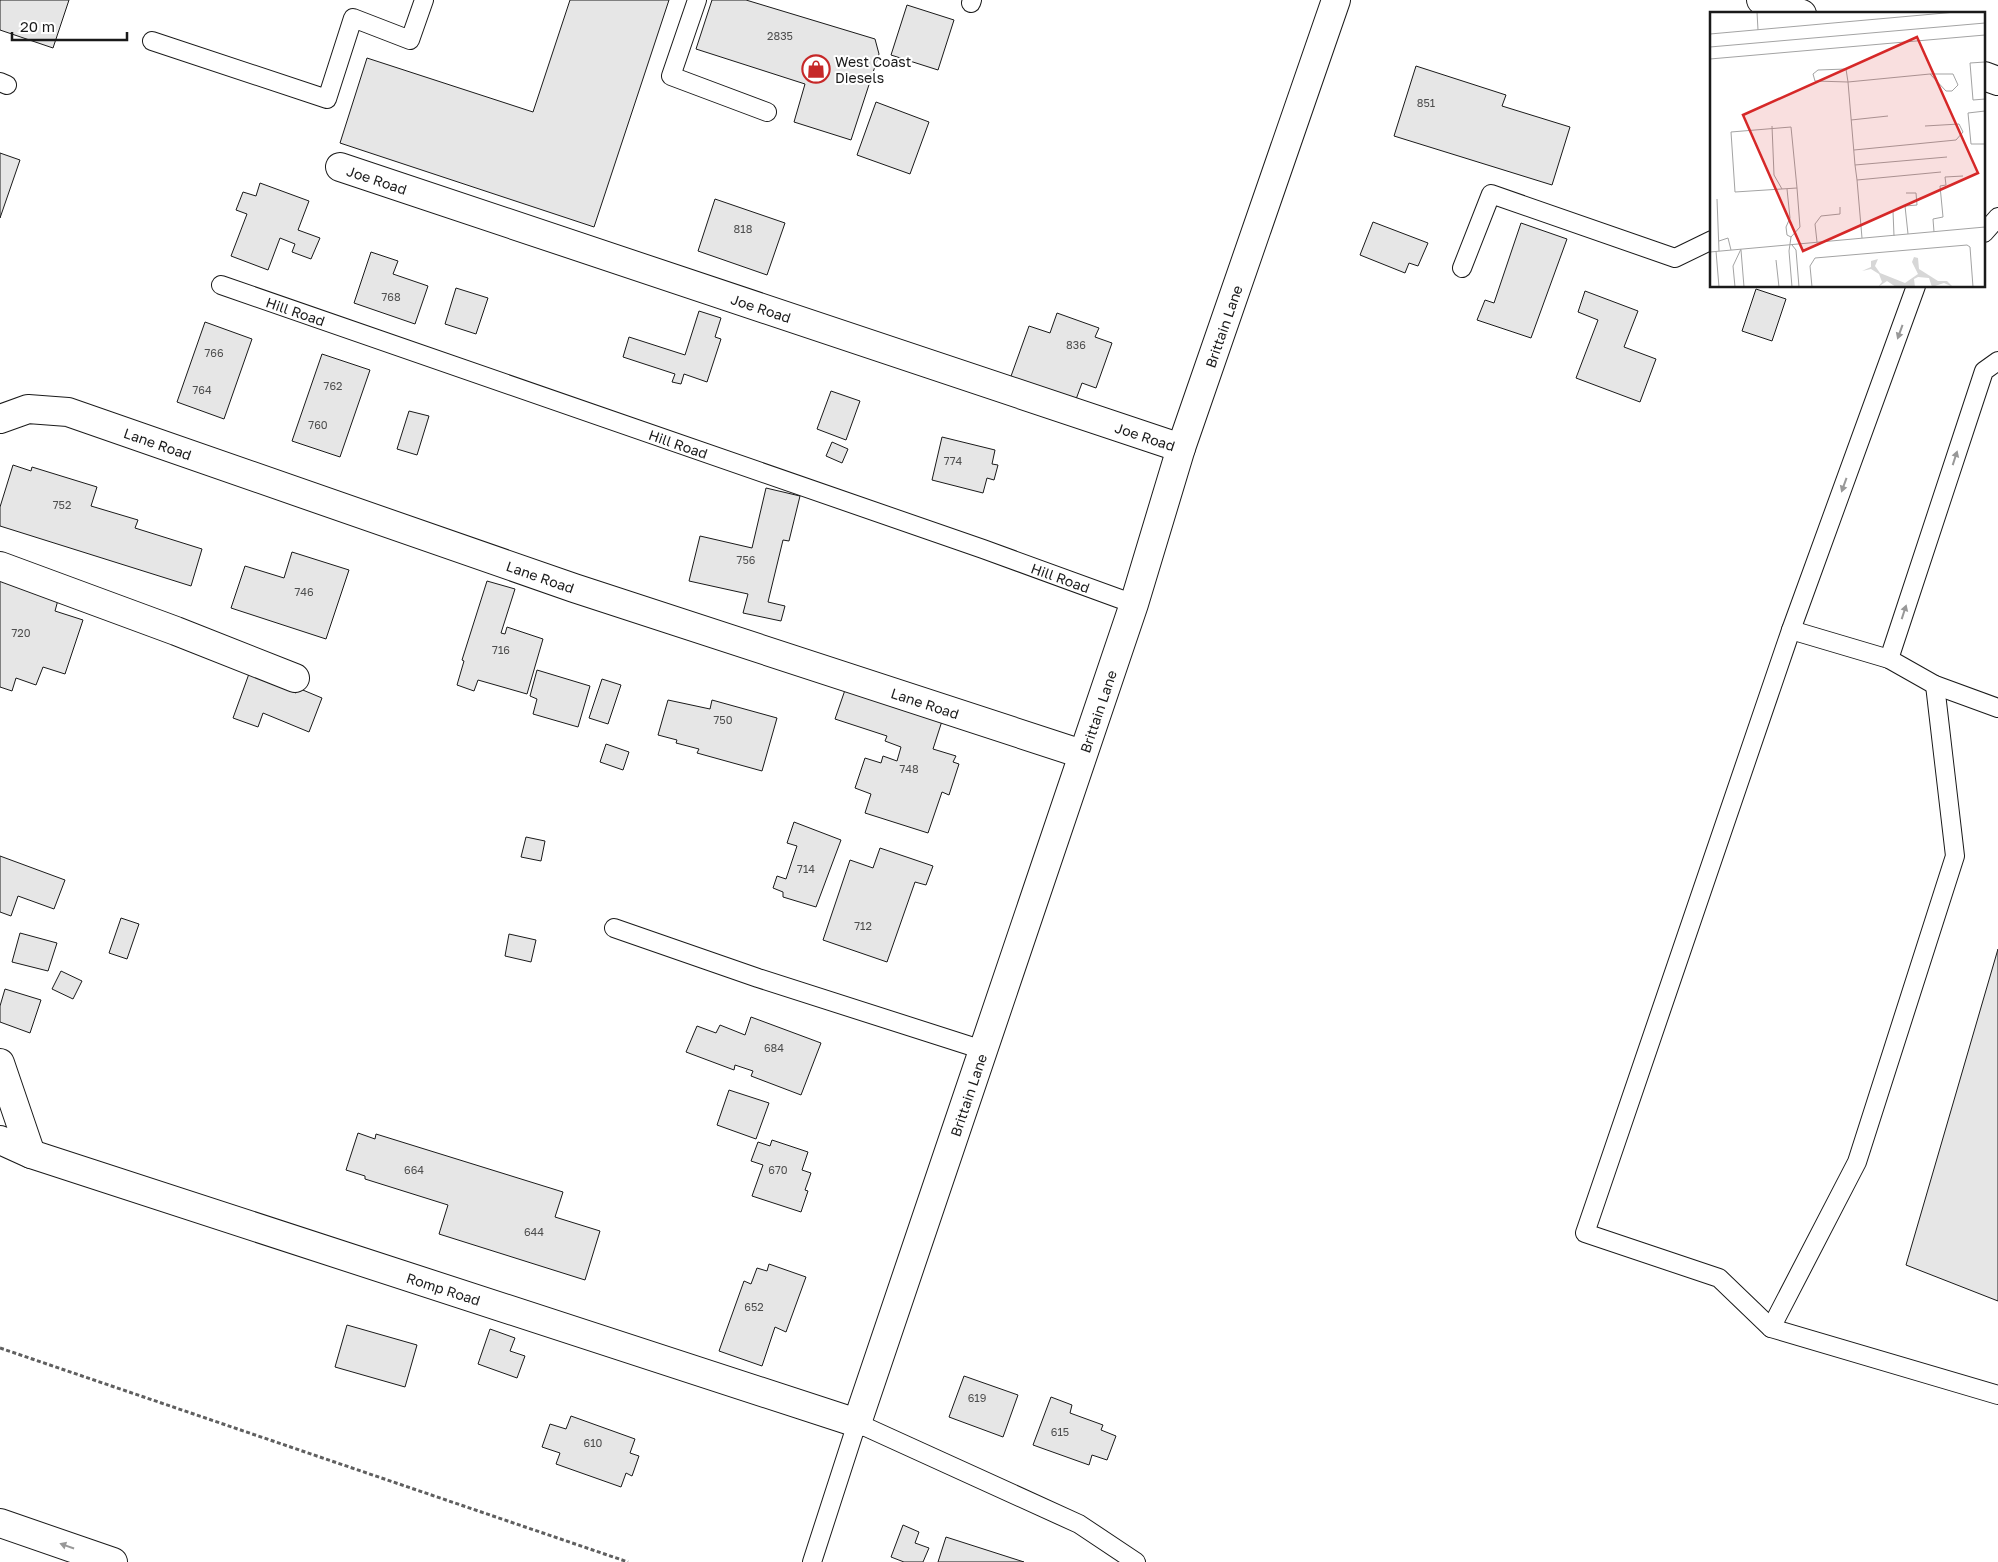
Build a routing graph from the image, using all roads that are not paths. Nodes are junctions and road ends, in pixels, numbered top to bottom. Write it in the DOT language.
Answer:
graph roads {
  1 [pos="424,0"];
  2 [pos="697,0"];
  3 [pos="1336,0"];
  4 [pos="1761,0"];
  5 [pos="1796,12"];
  6 [pos="152,41"];
  7 [pos="1986,77"];
  8 [pos="1998,81"];
  9 [pos="768,112"];
  10 [pos="340,167"];
  11 [pos="1998,217"];
  12 [pos="1986,231"];
  13 [pos="1710,241"];
  14 [pos="1462,268"];
  15 [pos="222,285"];
  16 [pos="1915,288"];
  17 [pos="1998,361"];
  18 [pos="0,419"];
  19 [pos="1180,448"];
  20 [pos="0,566"];
  21 [pos="1134,604"];
  22 [pos="1791,630"];
  23 [pos="1889,659"];
  24 [pos="296,678"];
  25 [pos="1935,685"];
  26 [pos="1998,708"];
  27 [pos="1082,754"];
  28 [pos="614,928"];
  29 [pos="983,1050"];
  30 [pos="0,1063"];
  31 [pos="0,1140"];
  32 [pos="31,1154"];
  33 [pos="1771,1328"];
  34 [pos="1998,1395"];
  35 [pos="857,1423"];
  36 [pos="0,1523"];
  37 [pos="113,1562"];
  38 [pos="812,1562"];
  39 [pos="1136,1562"];
  1 -- 6 [label="lane"];
  2 -- 9 [label="lane"];
  3 -- 19 [label="main road, Brittain Lane"];
  4 -- 5 [label="main road"];
  7 -- 8 [label="main road"];
  10 -- 19 [label="main road, Joe Road"];
  11 -- 12 [label="lane"];
  13 -- 14 [label="lane"];
  15 -- 21 [label="lane, Hill Road"];
  16 -- 22 [label="lane, one-way"];
  23 -- 17 [label="lane, one-way"];
  18 -- 27 [label="main road, Lane Road"];
  19 -- 21 [label="main road, Brittain Lane"];
  20 -- 24 [label="main road"];
  21 -- 27 [label="main road, Brittain Lane"];
  22 -- 23 [label="lane"];
  22 -- 33 [label="lane"];
  23 -- 25 [label="lane"];
  25 -- 26 [label="lane"];
  25 -- 33 [label="lane"];
  27 -- 29 [label="main road, Brittain Lane"];
  28 -- 29 [label="lane"];
  29 -- 35 [label="main road, Brittain Lane"];
  30 -- 32 [label="main road"];
  31 -- 32 [label="main road, Romp Road"];
  32 -- 35 [label="main road, Romp Road"];
  33 -- 34 [label="lane"];
  35 -- 38 [label="lane"];
  35 -- 39 [label="lane"];
  37 -- 36 [label="main road, one-way"];
}
